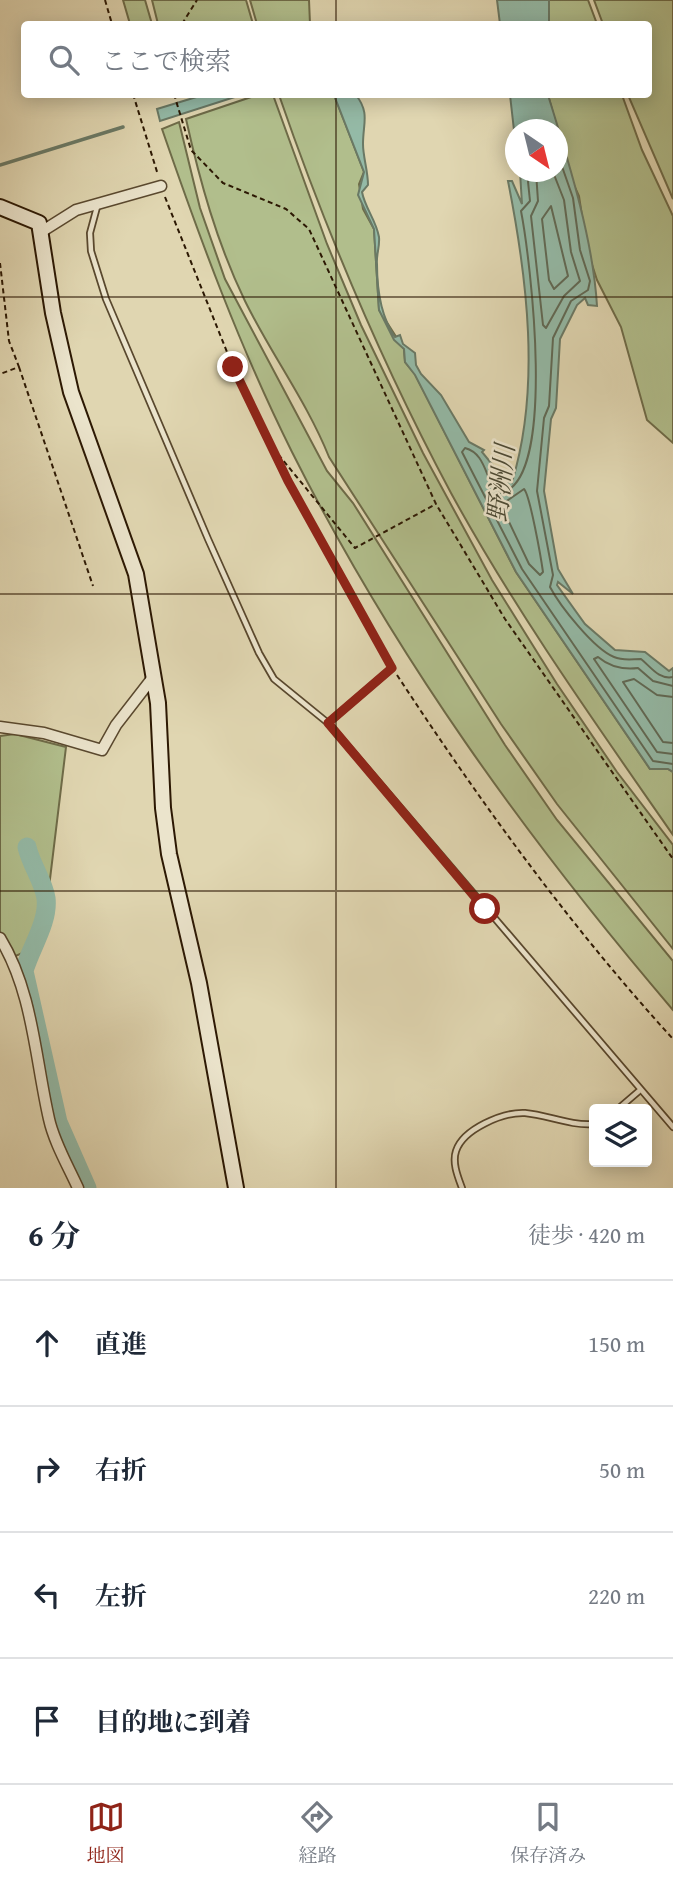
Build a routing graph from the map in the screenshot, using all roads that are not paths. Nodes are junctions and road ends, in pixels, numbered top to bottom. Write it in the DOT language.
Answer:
graph roads {
  1 [pos="161,186"];
  2 [pos="97,206"];
  3 [pos="0,207"];
  4 [pos="41,232"];
  5 [pos="392,668"];
  6 [pos="154,676"];
  7 [pos="328,723"];
  8 [pos="0,727"];
  9 [pos="0,938"];
  10 [pos="639,1091"];
  11 [pos="624,1104"];
  12 [pos="589,1124"];
  13 [pos="673,1127"];
  14 [pos="78,1188"];
  15 [pos="236,1188"];
  16 [pos="462,1188"];
  1 -- 2 [label="street"];
  2 -- 4 [label="street"];
  2 -- 7 [label="lane"];
  3 -- 4 [label="street"];
  4 -- 6 [label="street"];
  5 -- 7 [label="lane"];
  6 -- 8 [label="street"];
  6 -- 15 [label="street"];
  7 -- 10 [label="lane"];
  9 -- 14 [label="street"];
  10 -- 11 [label="lane"];
  10 -- 13 [label="lane"];
  12 -- 16 [label="lane"];
}
